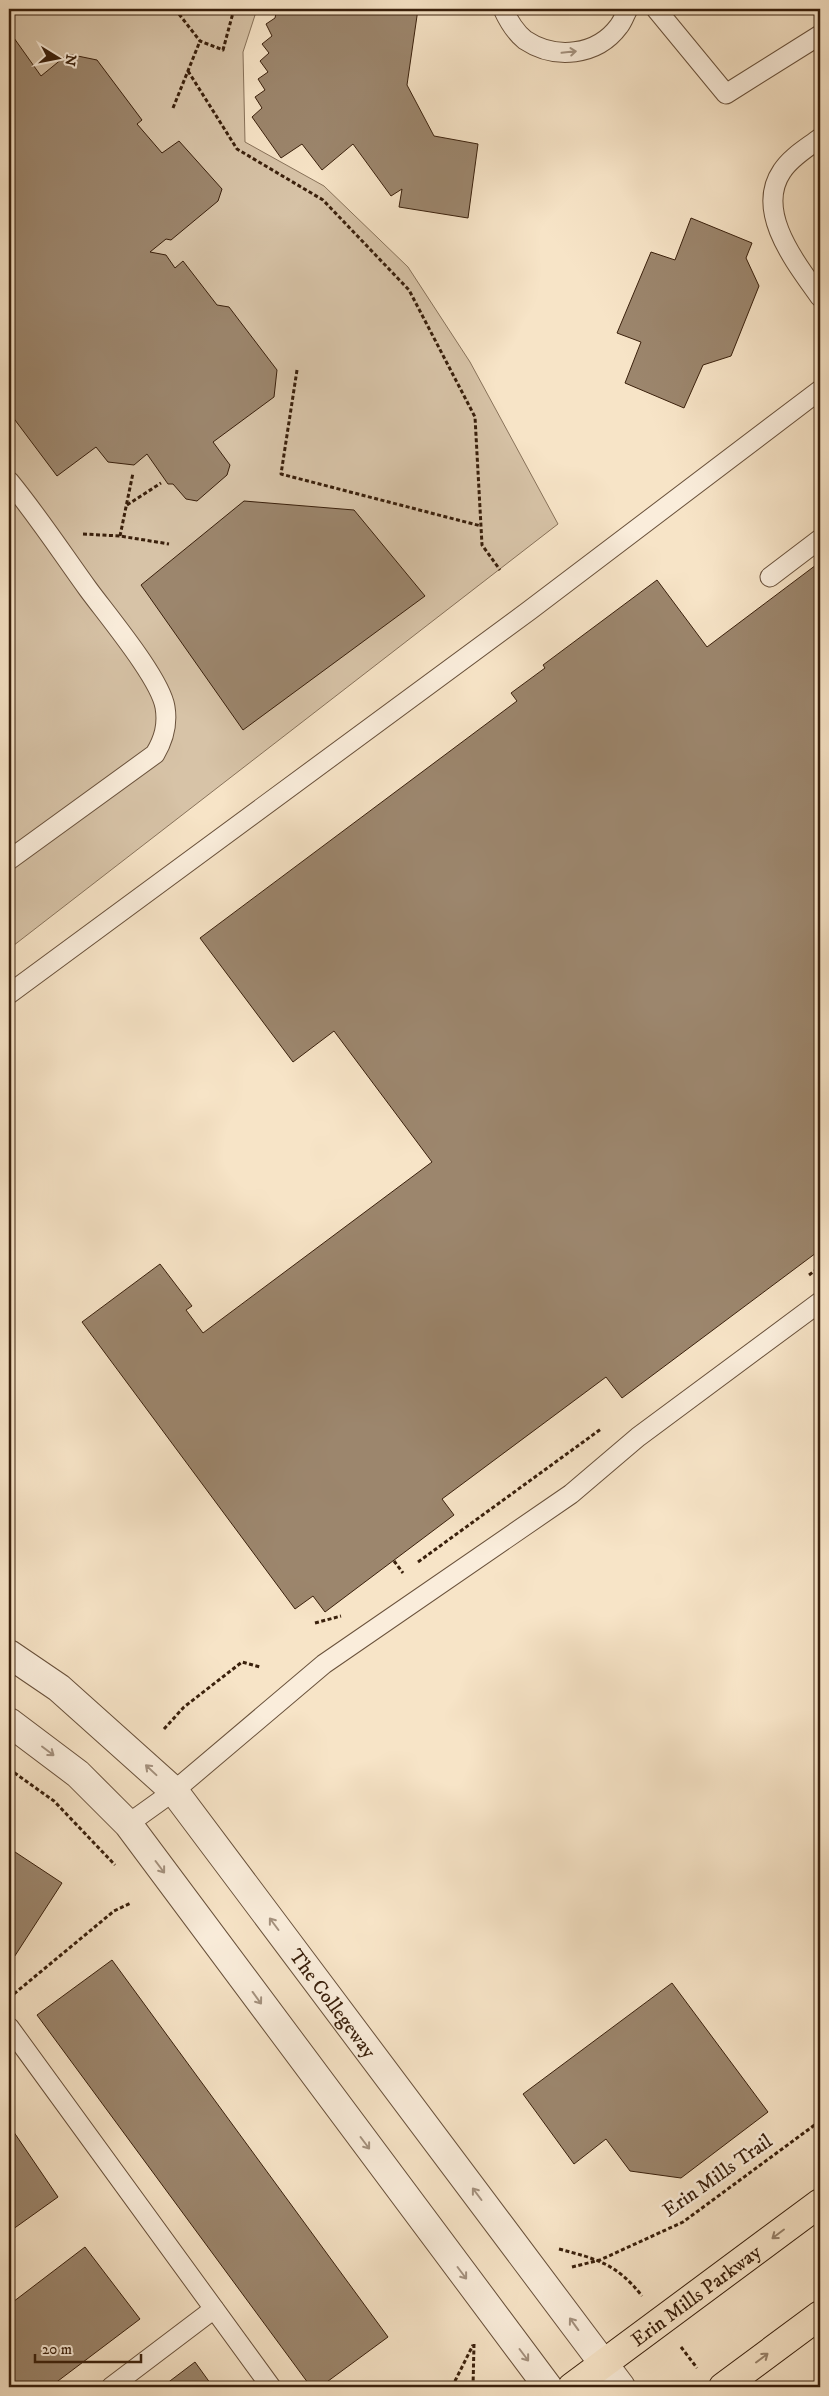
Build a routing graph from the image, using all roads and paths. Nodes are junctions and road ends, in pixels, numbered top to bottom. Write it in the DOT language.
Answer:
graph roads {
  1 [pos="175,9"];
  2 [pos="234,9"];
  3 [pos="503,9"];
  4 [pos="628,9"];
  5 [pos="656,9"];
  6 [pos="820,35"];
  7 [pos="200,41"];
  8 [pos="188,71"];
  9 [pos="173,108"];
  10 [pos="820,138"];
  11 [pos="820,297"];
  12 [pos="297,370"];
  13 [pos="820,390"];
  14 [pos="133,473"];
  15 [pos="9,481"];
  16 [pos="161,483"];
  17 [pos="126,505"];
  18 [pos="481,526"];
  19 [pos="45,531"];
  20 [pos="120,536"];
  21 [pos="820,539"];
  22 [pos="169,544"];
  23 [pos="500,570"];
  24 [pos="770,578"];
  25 [pos="9,860"];
  26 [pos="9,994"];
  27 [pos="820,1267"];
  28 [pos="802,1280"];
  29 [pos="820,1302"];
  30 [pos="608,1424"];
  31 [pos="394,1561"];
  32 [pos="403,1573"];
  33 [pos="396,1579"];
  34 [pos="345,1615"];
  35 [pos="315,1623"];
  36 [pos="9,1654"];
  37 [pos="260,1667"];
  38 [pos="9,1722"];
  39 [pos="164,1729"];
  40 [pos="174,1792"];
  41 [pos="128,1824"];
  42 [pos="130,1903"];
  43 [pos="9,1998"];
  44 [pos="9,2027"];
  45 [pos="820,2121"];
  46 [pos="820,2203"];
  47 [pos="600,2260"];
  48 [pos="214,2309"];
  49 [pos="820,2315"];
  50 [pos="474,2343"];
  51 [pos="603,2364"];
  52 [pos="111,2387"];
  53 [pos="271,2387"];
  54 [pos="452,2387"];
  55 [pos="548,2387"];
  56 [pos="572,2387"];
  57 [pos="621,2387"];
  58 [pos="723,2387"];
  1 -- 7 [label="path"];
  2 -- 7 [label="path"];
  3 -- 4 [label="lane, one-way"];
  5 -- 6 [label="lane"];
  7 -- 8 [label="path"];
  8 -- 9 [label="path"];
  8 -- 18 [label="path"];
  10 -- 11 [label="lane"];
  12 -- 18 [label="path"];
  13 -- 26 [label="lane"];
  14 -- 17 [label="path"];
  15 -- 19 [label="lane"];
  16 -- 17 [label="path"];
  17 -- 20 [label="path"];
  18 -- 23 [label="path"];
  19 -- 20 [label="path"];
  19 -- 25 [label="lane"];
  20 -- 22 [label="path"];
  21 -- 24 [label="lane"];
  27 -- 28 [label="path"];
  29 -- 40 [label="lane"];
  30 -- 32 [label="path"];
  31 -- 32 [label="path"];
  32 -- 33 [label="path"];
  34 -- 35 [label="path"];
  40 -- 36 [label="street, The Collegeway, one-way"];
  37 -- 39 [label="path"];
  38 -- 41 [label="street, one-way"];
  40 -- 41 [label="lane"];
  51 -- 40 [label="street, The Collegeway, one-way"];
  41 -- 55 [label="street, one-way"];
  42 -- 43 [label="path"];
  44 -- 48 [label="lane"];
  45 -- 47 [label="path, Erin Mills Trail"];
  46 -- 51 [label="main road, Erin Mills Parkway, one-way"];
  48 -- 52 [label="lane"];
  48 -- 53 [label="lane"];
  58 -- 49 [label="main road, one-way"];
  50 -- 54 [label="path"];
  51 -- 56 [label="main road, Erin Mills Parkway"];
  51 -- 57 [label="street, The Collegeway"];
}
